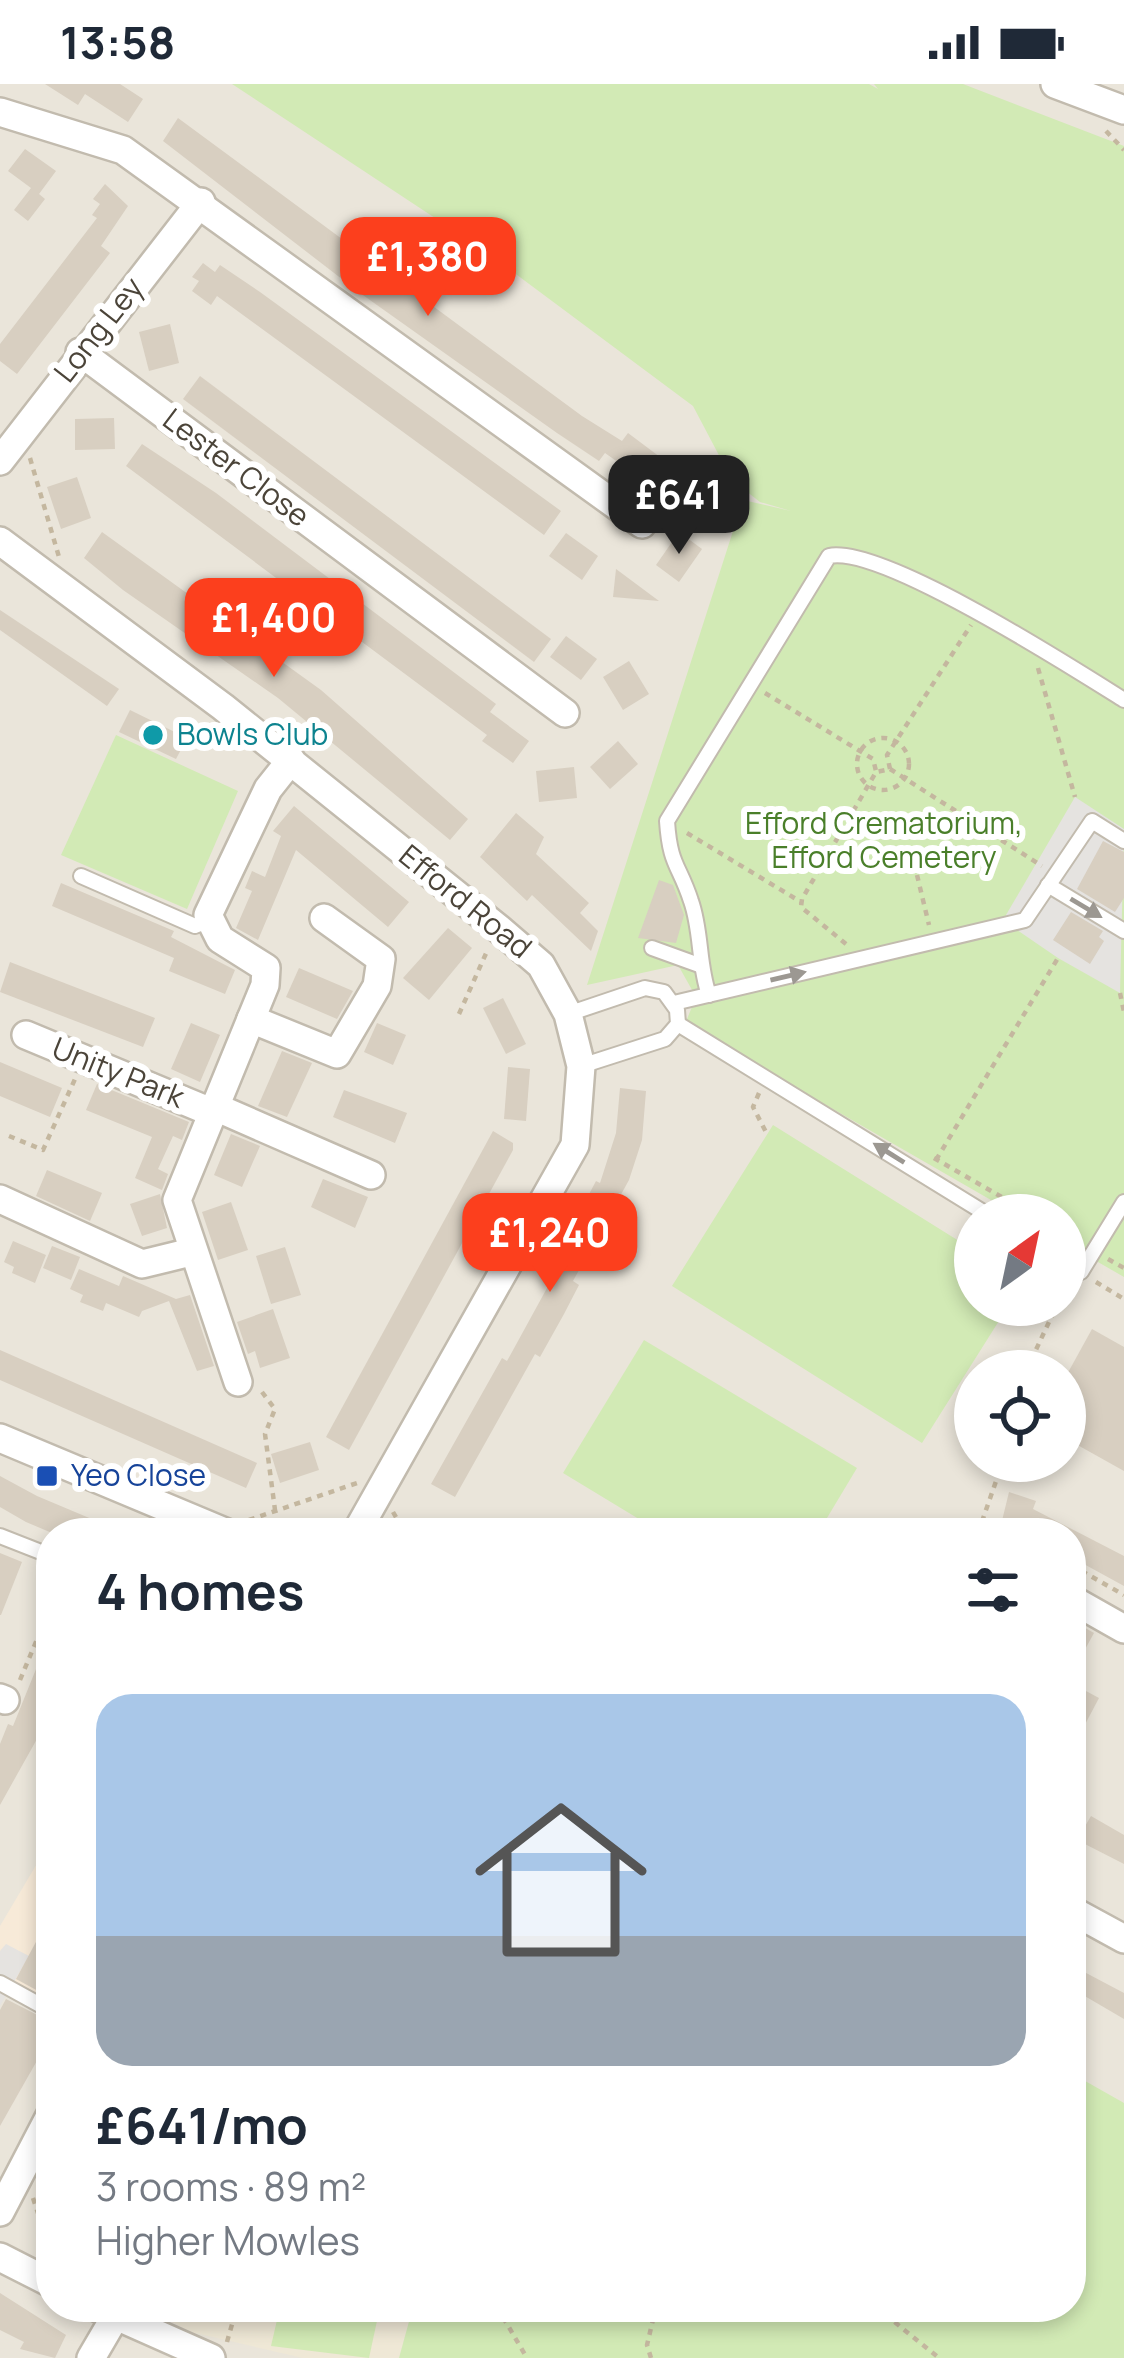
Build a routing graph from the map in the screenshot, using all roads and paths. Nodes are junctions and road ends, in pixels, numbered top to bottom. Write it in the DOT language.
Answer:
graph roads {
  1 [pos="1055,84"];
  2 [pos="1124,110"];
  3 [pos="0,112"];
  4 [pos="201,202"];
  5 [pos="80,352"];
  6 [pos="22,432"];
  7 [pos="0,461"];
  8 [pos="600,531"];
  9 [pos="0,541"];
  10 [pos="71,596"];
  11 [pos="980,612"];
  12 [pos="1017,633"];
  13 [pos="750,683"];
  14 [pos="1124,700"];
  15 [pos="565,713"];
  16 [pos="895,743"];
  17 [pos="861,751"];
  18 [pos="887,755"];
  19 [pos="873,759"];
  20 [pos="290,760"];
  21 [pos="890,769"];
  22 [pos="876,772"];
  23 [pos="905,779"];
  24 [pos="869,786"];
  25 [pos="1075,796"];
  26 [pos="667,820"];
  27 [pos="1124,841"];
  28 [pos="917,874"];
  29 [pos="81,876"];
  30 [pos="1052,880"];
  31 [pos="802,902"];
  32 [pos="324,918"];
  33 [pos="210,920"];
  34 [pos="498,928"];
  35 [pos="1124,931"];
  36 [pos="933,943"];
  37 [pos="652,948"];
  38 [pos="865,958"];
  39 [pos="1058,958"];
  40 [pos="699,964"];
  41 [pos="1120,993"];
  42 [pos="709,995"];
  43 [pos="674,1003"];
  44 [pos="1124,1012"];
  45 [pos="459,1014"];
  46 [pos="568,1015"];
  47 [pos="251,1019"];
  48 [pos="678,1024"];
  49 [pos="26,1035"];
  50 [pos="82,1060"];
  51 [pos="581,1066"];
  52 [pos="765,1076"];
  53 [pos="212,1109"];
  54 [pos="767,1134"];
  55 [pos="9,1136"];
  56 [pos="936,1160"];
  57 [pos="371,1175"];
  58 [pos="954,1194"];
  59 [pos="0,1199"];
  60 [pos="1124,1202"];
  61 [pos="191,1252"];
  62 [pos="1086,1264"];
  63 [pos="1086,1275"];
  64 [pos="1124,1299"];
  65 [pos="238,1382"];
  66 [pos="0,1438"];
  67 [pos="390,1473"];
  68 [pos="996,1482"];
  69 [pos="275,1510"];
  70 [pos="176,1518"];
  71 [pos="251,1518"];
  72 [pos="364,1518"];
  73 [pos="983,1518"];
  74 [pos="0,1536"];
  75 [pos="36,1550"];
  76 [pos="1086,1573"];
  77 [pos="1124,1595"];
  78 [pos="1086,1607"];
  79 [pos="1124,1629"];
  80 [pos="36,1641"];
  81 [pos="2,1699"];
  82 [pos="1086,1918"];
  83 [pos="1124,1940"];
  84 [pos="0,1983"];
  85 [pos="36,2003"];
  86 [pos="36,2142"];
  87 [pos="15,2182"];
  88 [pos="36,2206"];
  89 [pos="0,2212"];
  90 [pos="0,2257"];
  91 [pos="36,2275"];
  92 [pos="103,2322"];
  93 [pos="129,2322"];
  94 [pos="234,2322"];
  95 [pos="506,2322"];
  96 [pos="652,2322"];
  97 [pos="895,2322"];
  98 [pos="91,2358"];
  99 [pos="212,2358"];
  100 [pos="223,2358"];
  101 [pos="527,2358"];
  102 [pos="651,2358"];
  103 [pos="939,2358"];
  1 -- 2 [label="street"];
  3 -- 4 [label="street"];
  4 -- 5 [label="street, Long Ley"];
  4 -- 8 [label="street"];
  5 -- 6 [label="street, Long Ley"];
  5 -- 15 [label="street, Lester Close"];
  6 -- 7 [label="street, Long Ley"];
  6 -- 10 [label="path"];
  9 -- 10 [label="street, Efford Road"];
  10 -- 20 [label="street, Efford Road"];
  11 -- 12 [label="lane"];
  11 -- 13 [label="lane"];
  11 -- 16 [label="path"];
  12 -- 14 [label="lane"];
  12 -- 25 [label="path"];
  13 -- 17 [label="path"];
  13 -- 26 [label="lane"];
  16 -- 17 [label="path"];
  16 -- 18 [label="path"];
  16 -- 23 [label="path"];
  17 -- 19 [label="path"];
  17 -- 24 [label="path"];
  18 -- 19 [label="path"];
  18 -- 21 [label="path"];
  19 -- 22 [label="path"];
  20 -- 33 [label="street"];
  20 -- 34 [label="street, Efford Road"];
  21 -- 22 [label="path"];
  21 -- 23 [label="path"];
  22 -- 24 [label="path"];
  23 -- 24 [label="path"];
  23 -- 30 [label="path"];
  24 -- 31 [label="path"];
  26 -- 31 [label="path"];
  26 -- 40 [label="lane"];
  27 -- 30 [label="lane"];
  28 -- 36 [label="path"];
  29 -- 33 [label="lane"];
  30 -- 35 [label="lane, one-way"];
  30 -- 36 [label="lane"];
  31 -- 38 [label="path"];
  32 -- 47 [label="street"];
  33 -- 47 [label="street, Unity Park"];
  34 -- 45 [label="path"];
  34 -- 46 [label="street, Efford Road"];
  36 -- 38 [label="lane"];
  37 -- 40 [label="lane"];
  42 -- 38 [label="lane, one-way"];
  39 -- 56 [label="path"];
  40 -- 42 [label="lane"];
  41 -- 44 [label="path"];
  42 -- 43 [label="lane"];
  43 -- 46 [label="lane"];
  43 -- 48 [label="lane"];
  46 -- 51 [label="street, Efford Road"];
  47 -- 53 [label="street, Unity Park"];
  48 -- 51 [label="lane"];
  48 -- 52 [label="lane"];
  49 -- 50 [label="street, Unity Park"];
  50 -- 53 [label="street, Unity Park"];
  50 -- 55 [label="path"];
  51 -- 67 [label="street, Efford Road"];
  52 -- 54 [label="path"];
  58 -- 52 [label="lane, one-way"];
  53 -- 57 [label="street, Unity Park"];
  53 -- 61 [label="street, Unity Park"];
  59 -- 61 [label="street"];
  60 -- 62 [label="lane"];
  61 -- 65 [label="street, Unity Park"];
  63 -- 64 [label="path"];
  65 -- 69 [label="path"];
  66 -- 70 [label="street"];
  67 -- 69 [label="path"];
  67 -- 72 [label="street, Efford Road"];
  68 -- 73 [label="path"];
  69 -- 71 [label="path"];
  74 -- 75 [label="lane"];
  76 -- 77 [label="path"];
  78 -- 79 [label="street"];
  80 -- 81 [label="path"];
  82 -- 83 [label="street"];
  84 -- 85 [label="lane"];
  86 -- 87 [label="street"];
  87 -- 88 [label="path"];
  87 -- 89 [label="street"];
  90 -- 91 [label="street"];
  92 -- 98 [label="street"];
  93 -- 99 [label="street"];
  94 -- 100 [label="path"];
  95 -- 101 [label="path"];
  96 -- 102 [label="path"];
  97 -- 103 [label="path"];
}
